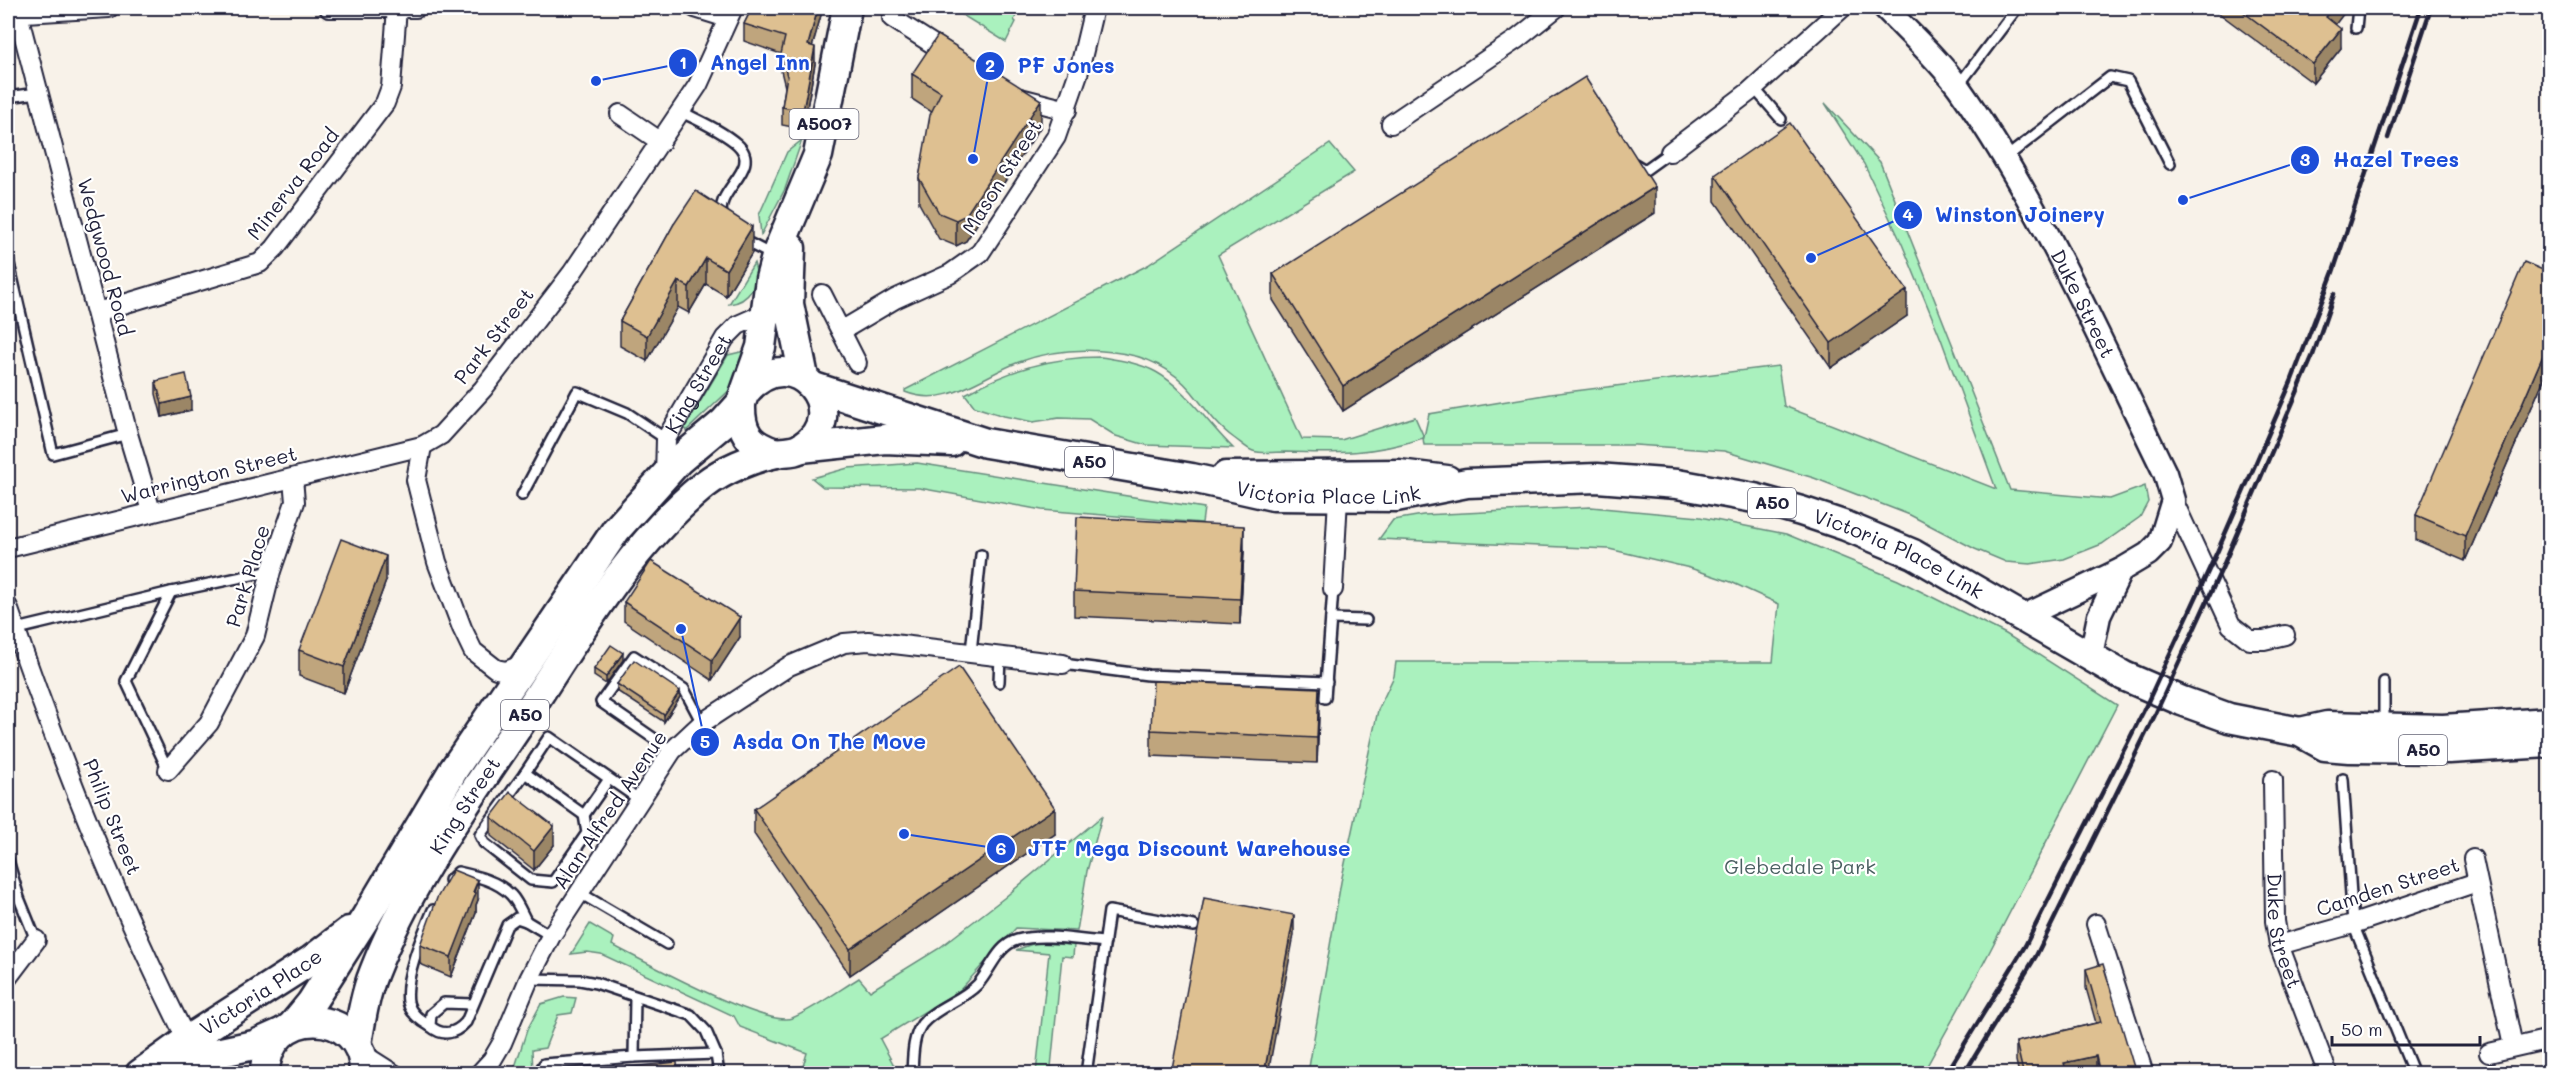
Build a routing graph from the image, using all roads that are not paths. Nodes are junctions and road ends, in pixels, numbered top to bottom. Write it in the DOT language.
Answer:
graph roads {
  1 [pos="109,8"];
  2 [pos="329,8"];
  3 [pos="396,8"];
  4 [pos="416,8"];
  5 [pos="698,8"];
  6 [pos="1094,8"];
  7 [pos="1556,8"];
  8 [pos="1842,8"];
  9 [pos="1885,8"];
  10 [pos="2017,8"];
  11 [pos="2358,8"];
  12 [pos="21,12"];
  13 [pos="730,13"];
  14 [pos="847,14"];
  15 [pos="892,18"];
  16 [pos="2356,28"];
  17 [pos="968,66"];
  18 [pos="1958,86"];
  19 [pos="1754,87"];
  20 [pos="1006,90"];
  21 [pos="37,93"];
  22 [pos="8,97"];
  23 [pos="1067,110"];
  24 [pos="680,111"];
  25 [pos="620,114"];
  26 [pos="1781,119"];
  27 [pos="1391,124"];
  28 [pos="661,142"];
  29 [pos="1670,152"];
  30 [pos="2004,159"];
  31 [pos="1630,160"];
  32 [pos="2170,164"];
  33 [pos="793,219"];
  34 [pos="776,257"];
  35 [pos="8,259"];
  36 [pos="822,294"];
  37 [pos="97,312"];
  38 [pos="765,313"];
  39 [pos="841,330"];
  40 [pos="857,363"];
  41 [pos="809,382"];
  42 [pos="744,397"];
  43 [pos="128,434"];
  44 [pos="666,439"];
  45 [pos="986,443"];
  46 [pos="422,446"];
  47 [pos="789,451"];
  48 [pos="665,475"];
  49 [pos="293,478"];
  50 [pos="1192,478"];
  51 [pos="1467,483"];
  52 [pos="522,495"];
  53 [pos="1338,498"];
  54 [pos="2173,500"];
  55 [pos="150,511"];
  56 [pos="8,548"];
  57 [pos="981,555"];
  58 [pos="2121,570"];
  59 [pos="271,571"];
  60 [pos="1333,589"];
  61 [pos="171,592"];
  62 [pos="8,607"];
  63 [pos="2022,617"];
  64 [pos="1331,619"];
  65 [pos="1366,620"];
  66 [pos="11,631"];
  67 [pos="2284,635"];
  68 [pos="971,652"];
  69 [pos="2091,655"];
  70 [pos="1000,656"];
  71 [pos="526,663"];
  72 [pos="1063,664"];
  73 [pos="999,682"];
  74 [pos="1327,682"];
  75 [pos="2384,682"];
  76 [pos="1325,698"];
  77 [pos="2550,722"];
  78 [pos="702,723"];
  79 [pos="2384,729"];
  80 [pos="2300,732"];
  81 [pos="2550,743"];
  82 [pos="672,751"];
  83 [pos="168,770"];
  84 [pos="525,773"];
  85 [pos="609,779"];
  86 [pos="2343,779"];
  87 [pos="2273,780"];
  88 [pos="640,800"];
  89 [pos="584,815"];
  90 [pos="2473,859"];
  91 [pos="8,860"];
  92 [pos="2477,882"];
  93 [pos="446,886"];
  94 [pos="580,893"];
  95 [pos="437,902"];
  96 [pos="366,916"];
  97 [pos="526,921"];
  98 [pos="2096,924"];
  99 [pos="2354,924"];
  100 [pos="1194,926"];
  101 [pos="551,936"];
  102 [pos="36,940"];
  103 [pos="1105,942"];
  104 [pos="667,944"];
  105 [pos="2279,945"];
  106 [pos="8,977"];
  107 [pos="529,979"];
  108 [pos="635,997"];
  109 [pos="473,1004"];
  110 [pos="430,1026"];
  111 [pos="288,1029"];
  112 [pos="2550,1039"];
  113 [pos="187,1040"];
  114 [pos="2513,1046"];
  115 [pos="2489,1053"];
  116 [pos="716,1054"];
  117 [pos="361,1057"];
  118 [pos="634,1057"];
  119 [pos="146,1070"];
  120 [pos="2410,1072"];
  121 [pos="265,1074"];
  122 [pos="394,1074"];
  123 [pos="479,1074"];
  124 [pos="538,1074"];
  125 [pos="719,1074"];
  126 [pos="912,1074"];
  127 [pos="1086,1074"];
  128 [pos="2144,1074"];
  129 [pos="2328,1074"];
  1 -- 12 [label="street"];
  2 -- 3 [label="street"];
  3 -- 4 [label="street"];
  3 -- 37 [label="street, Minerva Road"];
  5 -- 13 [label="street"];
  6 -- 23 [label="street, Mason Street"];
  7 -- 27 [label="street"];
  8 -- 19 [label="street"];
  9 -- 18 [label="street, Duke Street"];
  10 -- 18 [label="lane"];
  11 -- 16 [label="lane"];
  12 -- 21 [label="street, Wedgwood Road"];
  13 -- 24 [label="street, Park Street"];
  14 -- 33 [label="main road, King Street / A5007"];
  15 -- 17 [label="street"];
  18 -- 30 [label="street, Duke Street"];
  19 -- 26 [label="lane"];
  19 -- 29 [label="street"];
  20 -- 23 [label="street"];
  21 -- 22 [label="lane"];
  21 -- 37 [label="street, Wedgwood Road"];
  23 -- 39 [label="street, Mason Street"];
  24 -- 28 [label="street, Park Street"];
  24 -- 34 [label="lane"];
  25 -- 28 [label="street"];
  28 -- 46 [label="street, Park Street"];
  29 -- 31 [label="lane"];
  30 -- 32 [label="lane"];
  30 -- 54 [label="street, Duke Street"];
  33 -- 34 [label="main road, King Street / A5007"];
  33 -- 41 [label="main road, King Street / A5007"];
  34 -- 38 [label="main road, King Street / A5007"];
  35 -- 43 [label="lane"];
  36 -- 39 [label="street"];
  37 -- 43 [label="street, Wedgwood Road"];
  38 -- 42 [label="main road, King Street / A5007"];
  38 -- 44 [label="street, King Street"];
  39 -- 40 [label="street"];
  41 -- 42 [label="main road, King Street / A50"];
  41 -- 45 [label="main road, Victoria Place Link / A50"];
  41 -- 47 [label="main road, King Street"];
  42 -- 47 [label="main road, King Street"];
  42 -- 48 [label="main road, King Street / A50"];
  43 -- 55 [label="street, Wedgwood Road"];
  44 -- 48 [label="street, King Street"];
  44 -- 52 [label="lane"];
  45 -- 47 [label="main road, Victoria Place Link / A50"];
  45 -- 50 [label="main road, Victoria Place Link / A50"];
  46 -- 49 [label="street, Warrington Street"];
  46 -- 71 [label="street"];
  47 -- 117 [label="main road, King Street / A50"];
  48 -- 71 [label="main road, King Street / A50"];
  49 -- 55 [label="street, Warrington Street"];
  49 -- 59 [label="street, Park Place"];
  50 -- 51 [label="main road, Victoria Place Link / A50"];
  50 -- 53 [label="main road, Victoria Place Link / A50"];
  51 -- 53 [label="main road, Victoria Place Link / A50"];
  51 -- 63 [label="main road, Victoria Place Link / A50"];
  53 -- 60 [label="street"];
  54 -- 58 [label="street"];
  54 -- 67 [label="street, Duke Street"];
  55 -- 56 [label="street, Warrington Street"];
  57 -- 68 [label="lane"];
  58 -- 63 [label="street"];
  58 -- 69 [label="street"];
  59 -- 61 [label="lane"];
  59 -- 83 [label="street, Park Place"];
  60 -- 64 [label="lane"];
  61 -- 66 [label="lane"];
  61 -- 83 [label="lane"];
  62 -- 66 [label="street, Philip Street"];
  63 -- 69 [label="main road, Victoria Place Link / A50"];
  64 -- 65 [label="lane"];
  64 -- 74 [label="lane"];
  66 -- 113 [label="street, Philip Street"];
  68 -- 70 [label="street, Alan Alfred Avenue"];
  68 -- 78 [label="street, Alan Alfred Avenue"];
  69 -- 80 [label="main road, Victoria Place Link / A50"];
  70 -- 72 [label="street, Alan Alfred Avenue"];
  70 -- 73 [label="lane"];
  71 -- 96 [label="main road, King Street / A50"];
  72 -- 74 [label="lane"];
  74 -- 76 [label="lane"];
  75 -- 79 [label="lane"];
  77 -- 79 [label="main road, Victoria Place Link / A50"];
  78 -- 82 [label="street, Alan Alfred Avenue"];
  78 -- 82 [label="lane"];
  79 -- 80 [label="main road, Victoria Place Link / A50"];
  80 -- 81 [label="main road, Victoria Place Link / A50"];
  82 -- 88 [label="street, Alan Alfred Avenue"];
  84 -- 85 [label="lane"];
  84 -- 89 [label="lane"];
  84 -- 89 [label="lane"];
  85 -- 88 [label="lane"];
  85 -- 89 [label="lane"];
  86 -- 99 [label="lane"];
  87 -- 105 [label="street, Duke Street"];
  88 -- 94 [label="street, Alan Alfred Avenue"];
  90 -- 92 [label="street"];
  91 -- 102 [label="lane"];
  92 -- 99 [label="street, Camden Street"];
  92 -- 114 [label="street"];
  93 -- 97 [label="lane"];
  94 -- 101 [label="street, Alan Alfred Avenue"];
  94 -- 104 [label="lane"];
  95 -- 110 [label="lane"];
  96 -- 111 [label="main road, King Street / A50"];
  96 -- 113 [label="main road, Victoria Place / A50"];
  97 -- 101 [label="lane"];
  97 -- 109 [label="lane"];
  98 -- 128 [label="street"];
  99 -- 105 [label="street, Camden Street"];
  99 -- 120 [label="lane"];
  100 -- 103 [label="lane"];
  101 -- 107 [label="street, Alan Alfred Avenue"];
  102 -- 106 [label="street"];
  103 -- 126 [label="lane"];
  103 -- 127 [label="lane"];
  105 -- 129 [label="street, Duke Street"];
  107 -- 108 [label="lane"];
  107 -- 123 [label="street, Alan Alfred Avenue"];
  108 -- 116 [label="lane"];
  108 -- 118 [label="lane"];
  109 -- 110 [label="lane"];
  109 -- 110 [label="lane"];
  111 -- 117 [label="main road, A50"];
  111 -- 119 [label="main road, Victoria Place / A50"];
  111 -- 121 [label="main road, A50"];
  112 -- 114 [label="street"];
  113 -- 119 [label="main road, Victoria Place / A50"];
  114 -- 115 [label="street"];
  116 -- 118 [label="lane"];
  116 -- 125 [label="lane"];
  117 -- 122 [label="street"];
  118 -- 124 [label="lane"];
}
